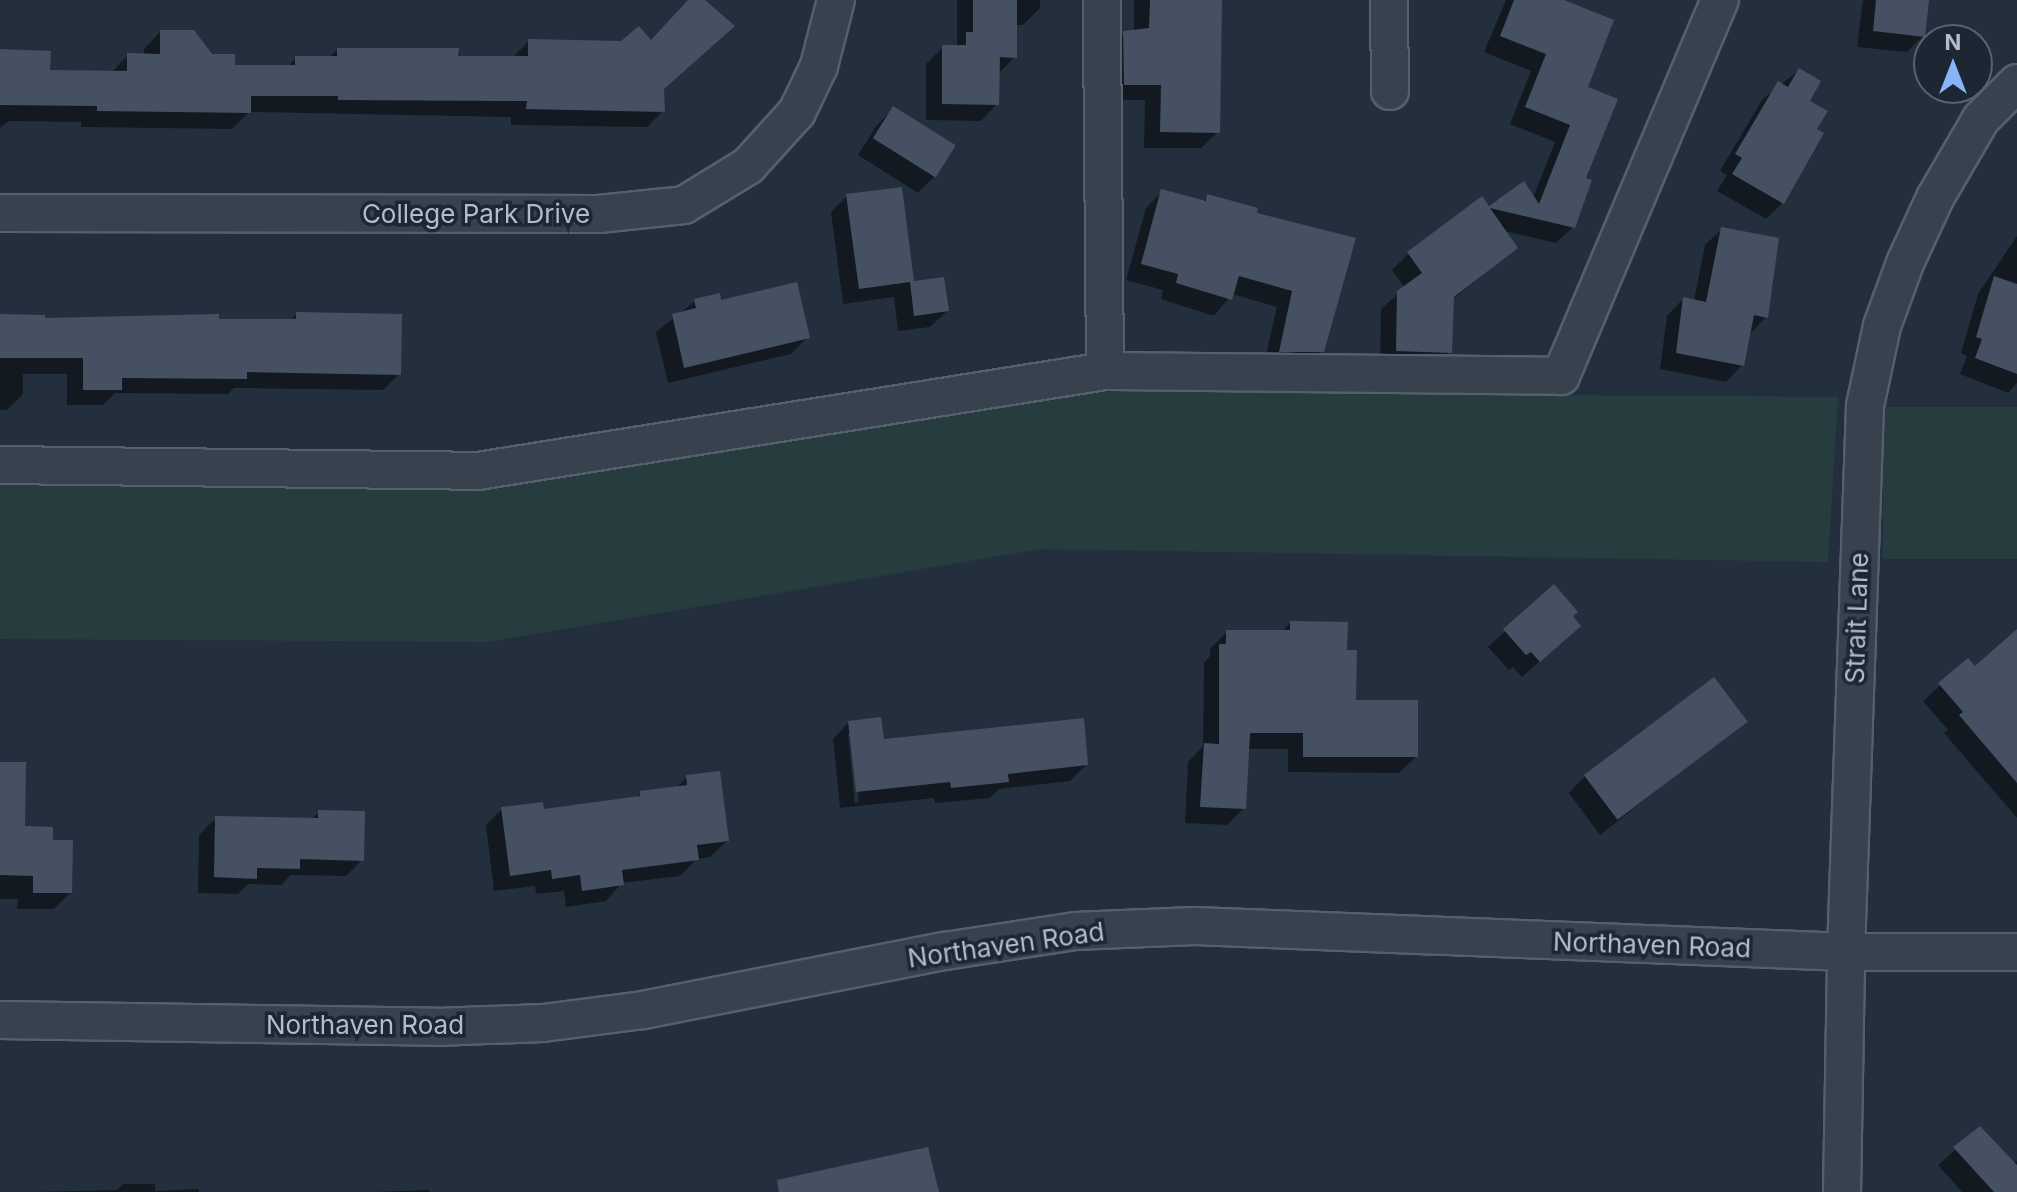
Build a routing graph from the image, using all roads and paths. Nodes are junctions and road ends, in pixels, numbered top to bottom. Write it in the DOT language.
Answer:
graph roads {
  1 [pos="836,0"];
  2 [pos="1102,0"];
  3 [pos="1389,0"];
  4 [pos="1720,0"];
  5 [pos="2017,83"];
  6 [pos="1390,91"];
  7 [pos="0,213"];
  8 [pos="1105,371"];
  9 [pos="0,465"];
  10 [pos="1846,952"];
  11 [pos="2017,952"];
  12 [pos="0,1020"];
  13 [pos="1842,1192"];
  1 -- 7 [label="street, College Park Drive"];
  2 -- 8 [label="street"];
  3 -- 6 [label="street"];
  4 -- 8 [label="street"];
  5 -- 10 [label="street, Strait Lane"];
  8 -- 9 [label="street"];
  10 -- 11 [label="street, Northaven Road"];
  10 -- 12 [label="street, Northaven Road"];
  10 -- 13 [label="street, Strait Lane"];
}
